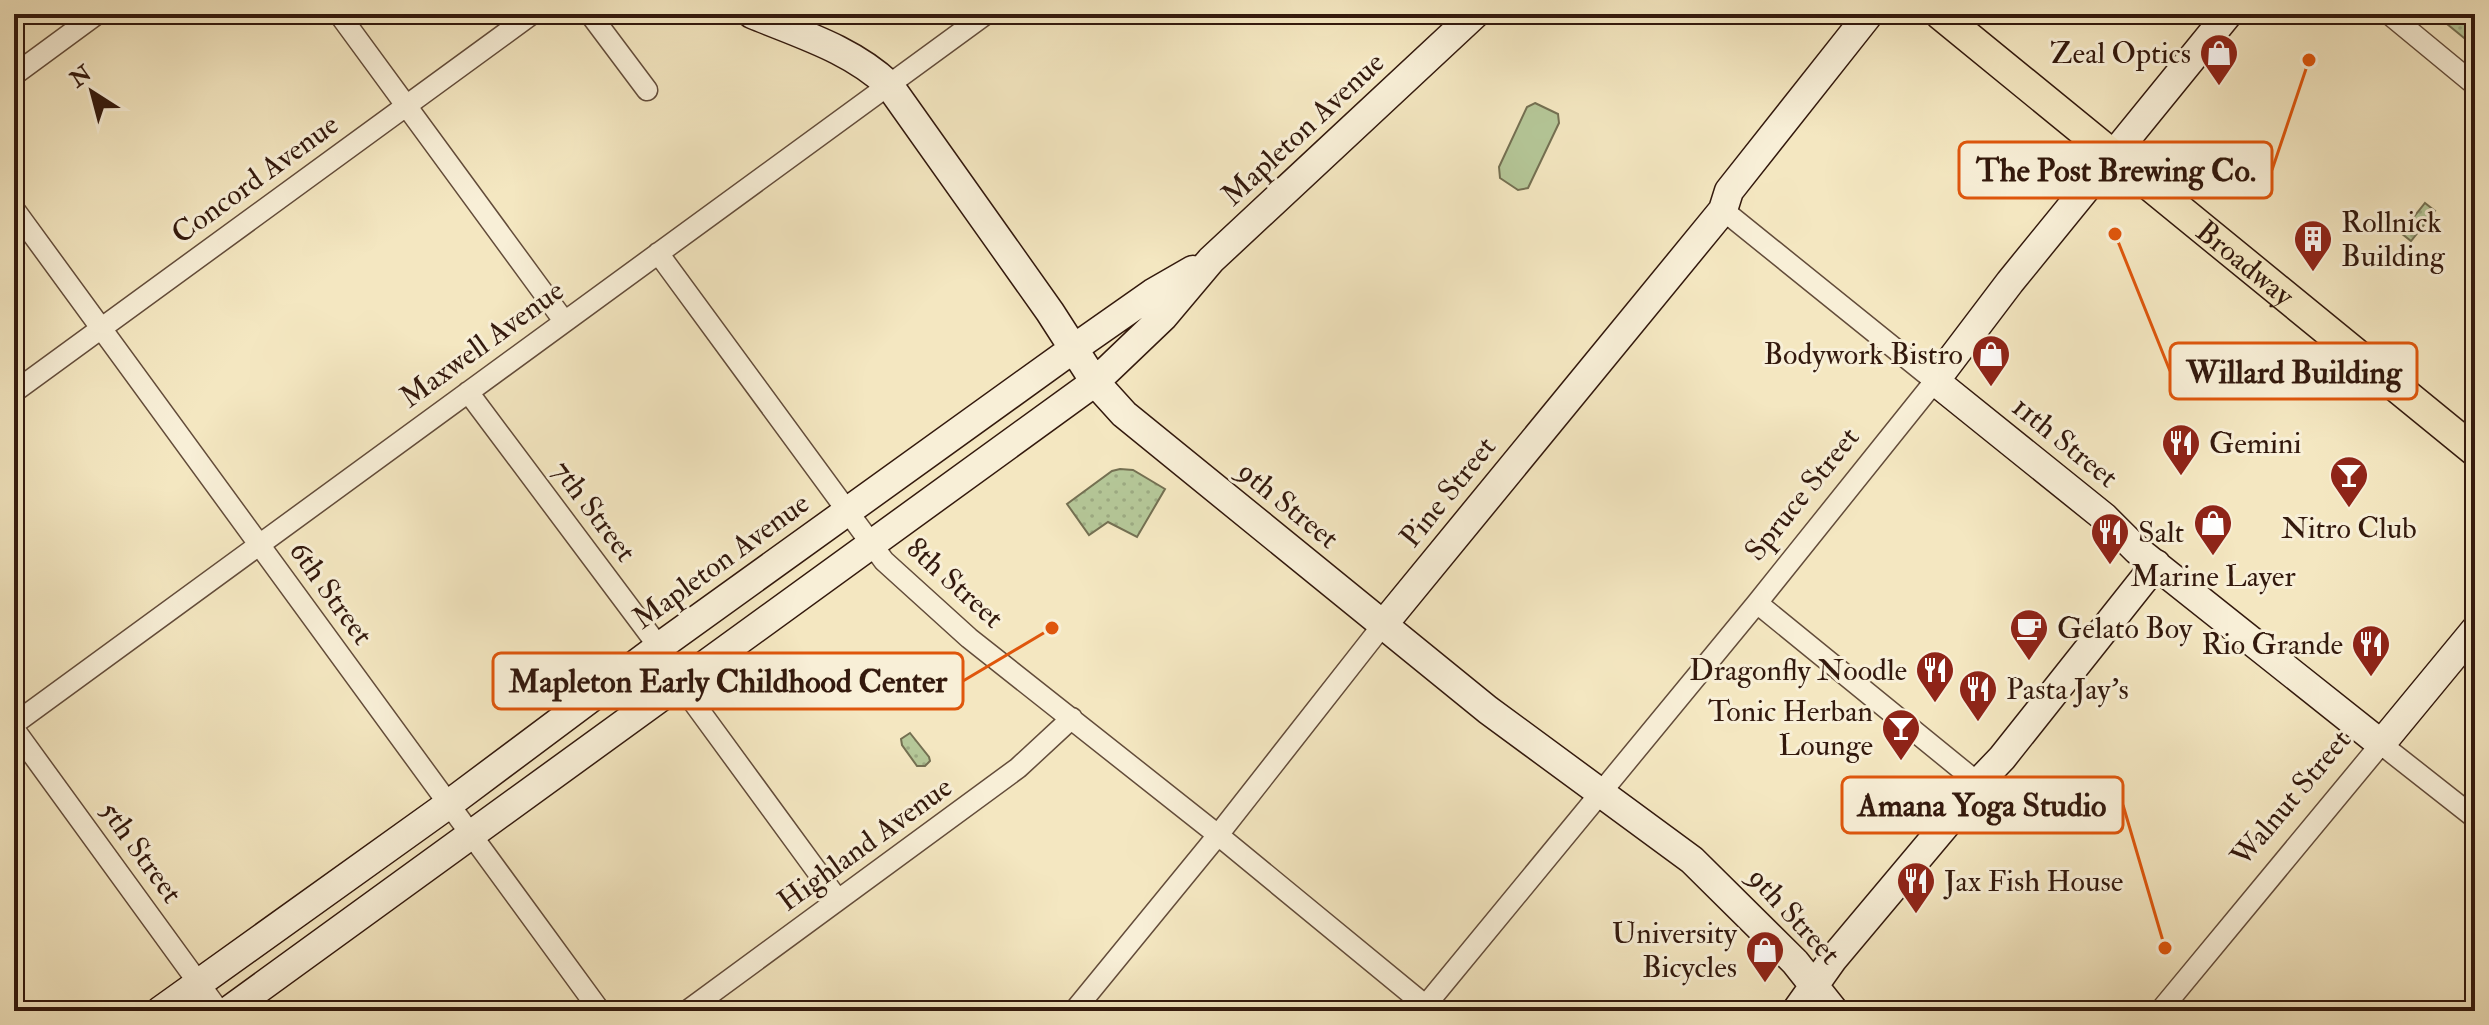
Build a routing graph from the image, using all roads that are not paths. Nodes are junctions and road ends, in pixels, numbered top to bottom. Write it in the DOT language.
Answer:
graph roads {
  1 [pos="97,14"];
  2 [pos="339,14"];
  3 [pos="532,14"];
  4 [pos="590,14"];
  5 [pos="752,14"];
  6 [pos="986,14"];
  7 [pos="1475,14"];
  8 [pos="1869,14"];
  9 [pos="1940,14"];
  10 [pos="2228,14"];
  11 [pos="2389,14"];
  12 [pos="14,75"];
  13 [pos="889,85"];
  14 [pos="2475,85"];
  15 [pos="647,90"];
  16 [pos="406,106"];
  17 [pos="2115,155"];
  18 [pos="14,209"];
  19 [pos="1723,210"];
  20 [pos="658,253"];
  21 [pos="1211,260"];
  22 [pos="564,321"];
  23 [pos="101,328"];
  24 [pos="1972,332"];
  25 [pos="1073,349"];
  26 [pos="1935,381"];
  27 [pos="1095,382"];
  28 [pos="14,392"];
  29 [pos="468,392"];
  30 [pos="1990,425"];
  31 [pos="2475,451"];
  32 [pos="848,512"];
  33 [pos="871,545"];
  34 [pos="260,546"];
  35 [pos="2156,564"];
  36 [pos="1757,603"];
  37 [pos="1382,626"];
  38 [pos="2475,630"];
  39 [pos="659,647"];
  40 [pos="680,684"];
  41 [pos="2413,705"];
  42 [pos="1072,718"];
  43 [pos="2350,719"];
  44 [pos="14,726"];
  45 [pos="2381,744"];
  46 [pos="1978,783"];
  47 [pos="1601,793"];
  48 [pos="449,804"];
  49 [pos="2475,818"];
  50 [pos="1218,835"];
  51 [pos="472,836"];
  52 [pos="838,900"];
  53 [pos="199,983"];
  54 [pos="1815,986"];
  55 [pos="1426,1009"];
  56 [pos="160,1011"];
  57 [pos="219,1011"];
  58 [pos="228,1011"];
  59 [pos="600,1011"];
  60 [pos="687,1011"];
  61 [pos="1074,1011"];
  62 [pos="1796,1011"];
  63 [pos="1834,1011"];
  64 [pos="2160,1011"];
  1 -- 12 [label="street"];
  2 -- 16 [label="street"];
  3 -- 16 [label="street, Concord Avenue"];
  4 -- 15 [label="street"];
  5 -- 13 [label="street, 9th Street"];
  6 -- 13 [label="street, Maxwell Avenue"];
  7 -- 21 [label="street, Mapleton Avenue"];
  8 -- 19 [label="street, Pine Street"];
  9 -- 17 [label="main road, Broadway"];
  10 -- 17 [label="street, Spruce Street"];
  11 -- 14 [label="street"];
  13 -- 20 [label="street, Maxwell Avenue"];
  13 -- 25 [label="street, 9th Street"];
  16 -- 22 [label="street"];
  16 -- 23 [label="street, Concord Avenue"];
  17 -- 24 [label="street, Spruce Street"];
  17 -- 31 [label="main road, Broadway"];
  18 -- 23 [label="street, 6th Street"];
  19 -- 26 [label="street, 11th Street"];
  19 -- 37 [label="street, Pine Street"];
  20 -- 22 [label="street, Maxwell Avenue"];
  20 -- 32 [label="street, 8th Street"];
  21 -- 25 [label="street, Mapleton Avenue"];
  21 -- 27 [label="street, Mapleton Avenue"];
  22 -- 29 [label="street, Maxwell Avenue"];
  23 -- 28 [label="street, Concord Avenue"];
  23 -- 34 [label="street, 6th Street"];
  24 -- 26 [label="street, Spruce Street"];
  24 -- 30 [label="street"];
  25 -- 27 [label="street, 9th Street"];
  25 -- 32 [label="street, Mapleton Avenue"];
  26 -- 30 [label="street, 11th Street"];
  26 -- 36 [label="street, Spruce Street"];
  27 -- 33 [label="street, Mapleton Avenue"];
  27 -- 37 [label="street, 9th Street"];
  29 -- 34 [label="street, Maxwell Avenue"];
  29 -- 39 [label="street, 7th Street"];
  30 -- 35 [label="street, 11th Street"];
  32 -- 33 [label="street, 8th Street"];
  32 -- 39 [label="street, Mapleton Avenue"];
  33 -- 40 [label="street, Mapleton Avenue"];
  33 -- 42 [label="street, 8th Street"];
  34 -- 44 [label="street, Maxwell Avenue"];
  34 -- 48 [label="street, 6th Street"];
  35 -- 43 [label="street, 11th Street"];
  35 -- 46 [label="street"];
  36 -- 46 [label="street"];
  36 -- 47 [label="street, Spruce Street"];
  37 -- 47 [label="street, 9th Street"];
  37 -- 50 [label="street, Pine Street"];
  38 -- 41 [label="street, Walnut Street"];
  39 -- 40 [label="street, 7th Street"];
  39 -- 48 [label="street, Mapleton Avenue"];
  40 -- 51 [label="street, Mapleton Avenue"];
  40 -- 52 [label="street, 7th Street"];
  41 -- 43 [label="street"];
  41 -- 45 [label="street, Walnut Street"];
  42 -- 50 [label="street, 8th Street"];
  42 -- 52 [label="street, Highland Avenue"];
  43 -- 45 [label="street, 11th Street"];
  44 -- 53 [label="street, 5th Street"];
  45 -- 49 [label="street, 11th Street"];
  45 -- 64 [label="street, Walnut Street"];
  46 -- 54 [label="street"];
  47 -- 54 [label="street, 9th Street"];
  47 -- 55 [label="street, Spruce Street"];
  48 -- 51 [label="street, 6th Street"];
  48 -- 53 [label="street, Mapleton Avenue"];
  50 -- 55 [label="street, 8th Street"];
  50 -- 61 [label="street, Pine Street"];
  51 -- 58 [label="street, Mapleton Avenue"];
  51 -- 59 [label="street, 6th Street"];
  52 -- 60 [label="street, Highland Avenue"];
  53 -- 56 [label="street, Mapleton Avenue"];
  53 -- 57 [label="street, 5th Street"];
  54 -- 62 [label="street"];
  54 -- 63 [label="street, 9th Street"];
}
